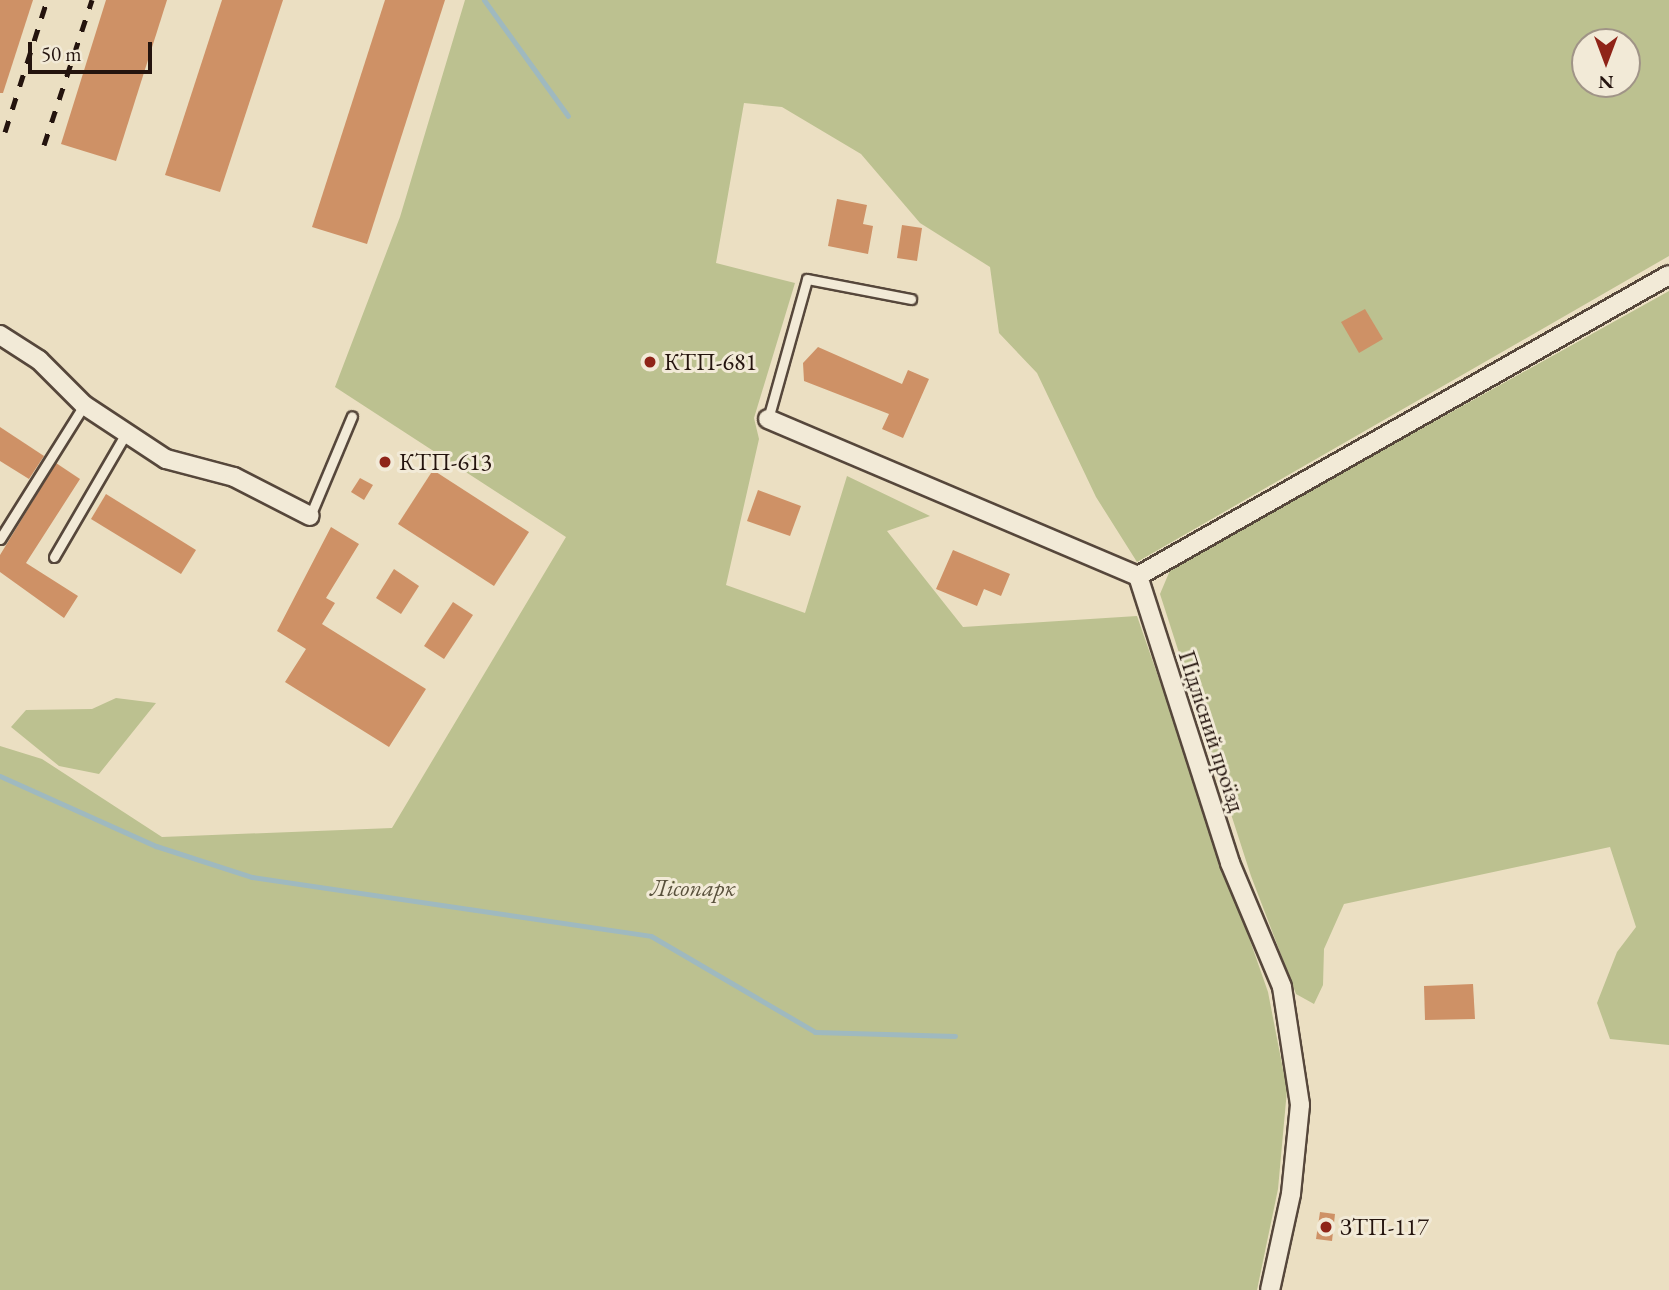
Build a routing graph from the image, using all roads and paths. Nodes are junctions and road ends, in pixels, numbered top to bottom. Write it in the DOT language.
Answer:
graph roads {
  1 [pos="1669,275"];
  2 [pos="911,299"];
  3 [pos="0,335"];
  4 [pos="84,405"];
  5 [pos="352,416"];
  6 [pos="768,419"];
  7 [pos="125,435"];
  8 [pos="310,516"];
  9 [pos="0,539"];
  10 [pos="54,557"];
  11 [pos="1138,576"];
  12 [pos="1270,1290"];
  1 -- 11 [label="street"];
  2 -- 6 [label="lane"];
  3 -- 4 [label="street"];
  4 -- 7 [label="street"];
  4 -- 9 [label="lane"];
  5 -- 8 [label="lane"];
  6 -- 11 [label="street"];
  7 -- 8 [label="street"];
  7 -- 10 [label="lane"];
  11 -- 12 [label="street, Підлісний проїзд"];
}
